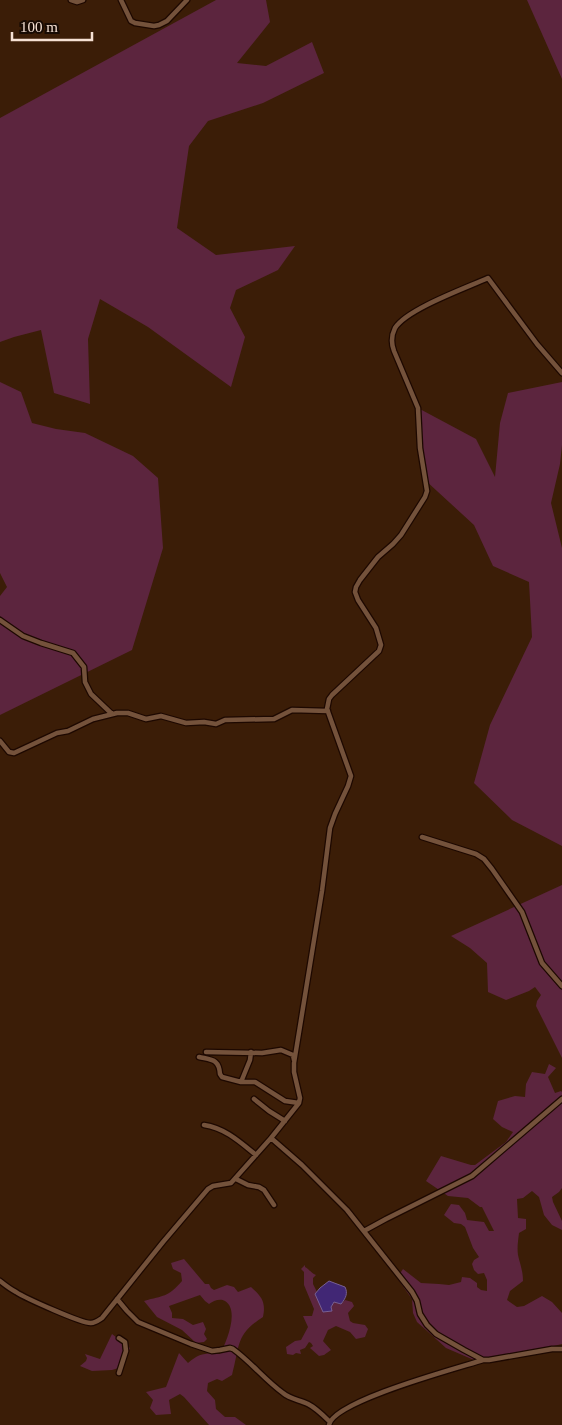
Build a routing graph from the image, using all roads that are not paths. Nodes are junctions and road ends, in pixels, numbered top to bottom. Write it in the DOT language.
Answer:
graph roads {
  1 [pos="71,0"];
  2 [pos="83,0"];
  3 [pos="121,0"];
  4 [pos="187,0"];
  5 [pos="562,373"];
  6 [pos="0,620"];
  7 [pos="328,711"];
  8 [pos="112,714"];
  9 [pos="0,741"];
  10 [pos="422,837"];
  11 [pos="562,986"];
  12 [pos="206,1052"];
  13 [pos="251,1052"];
  14 [pos="199,1057"];
  15 [pos="294,1064"];
  16 [pos="241,1082"];
  17 [pos="562,1099"];
  18 [pos="254,1100"];
  19 [pos="299,1102"];
  20 [pos="285,1121"];
  21 [pos="204,1125"];
  22 [pos="271,1138"];
  23 [pos="256,1154"];
  24 [pos="236,1178"];
  25 [pos="274,1205"];
  26 [pos="364,1231"];
  27 [pos="0,1281"];
  28 [pos="117,1299"];
  29 [pos="120,1338"];
  30 [pos="562,1349"];
  31 [pos="483,1360"];
  32 [pos="119,1373"];
  33 [pos="329,1423"];
  1 -- 2 [label="street"];
  3 -- 4 [label="street"];
  5 -- 7 [label="street"];
  6 -- 8 [label="street"];
  7 -- 8 [label="street"];
  7 -- 15 [label="street"];
  8 -- 9 [label="street"];
  10 -- 11 [label="street"];
  12 -- 13 [label="street"];
  13 -- 15 [label="street"];
  13 -- 16 [label="street"];
  14 -- 16 [label="street"];
  15 -- 19 [label="street"];
  16 -- 19 [label="street"];
  17 -- 26 [label="street"];
  18 -- 20 [label="street"];
  19 -- 20 [label="street"];
  20 -- 22 [label="street"];
  21 -- 23 [label="street"];
  22 -- 23 [label="street"];
  22 -- 26 [label="street"];
  23 -- 24 [label="street"];
  24 -- 25 [label="street"];
  24 -- 28 [label="street"];
  26 -- 31 [label="street"];
  27 -- 28 [label="street"];
  28 -- 33 [label="street"];
  29 -- 32 [label="street"];
  30 -- 31 [label="street"];
  31 -- 33 [label="street"];
}
